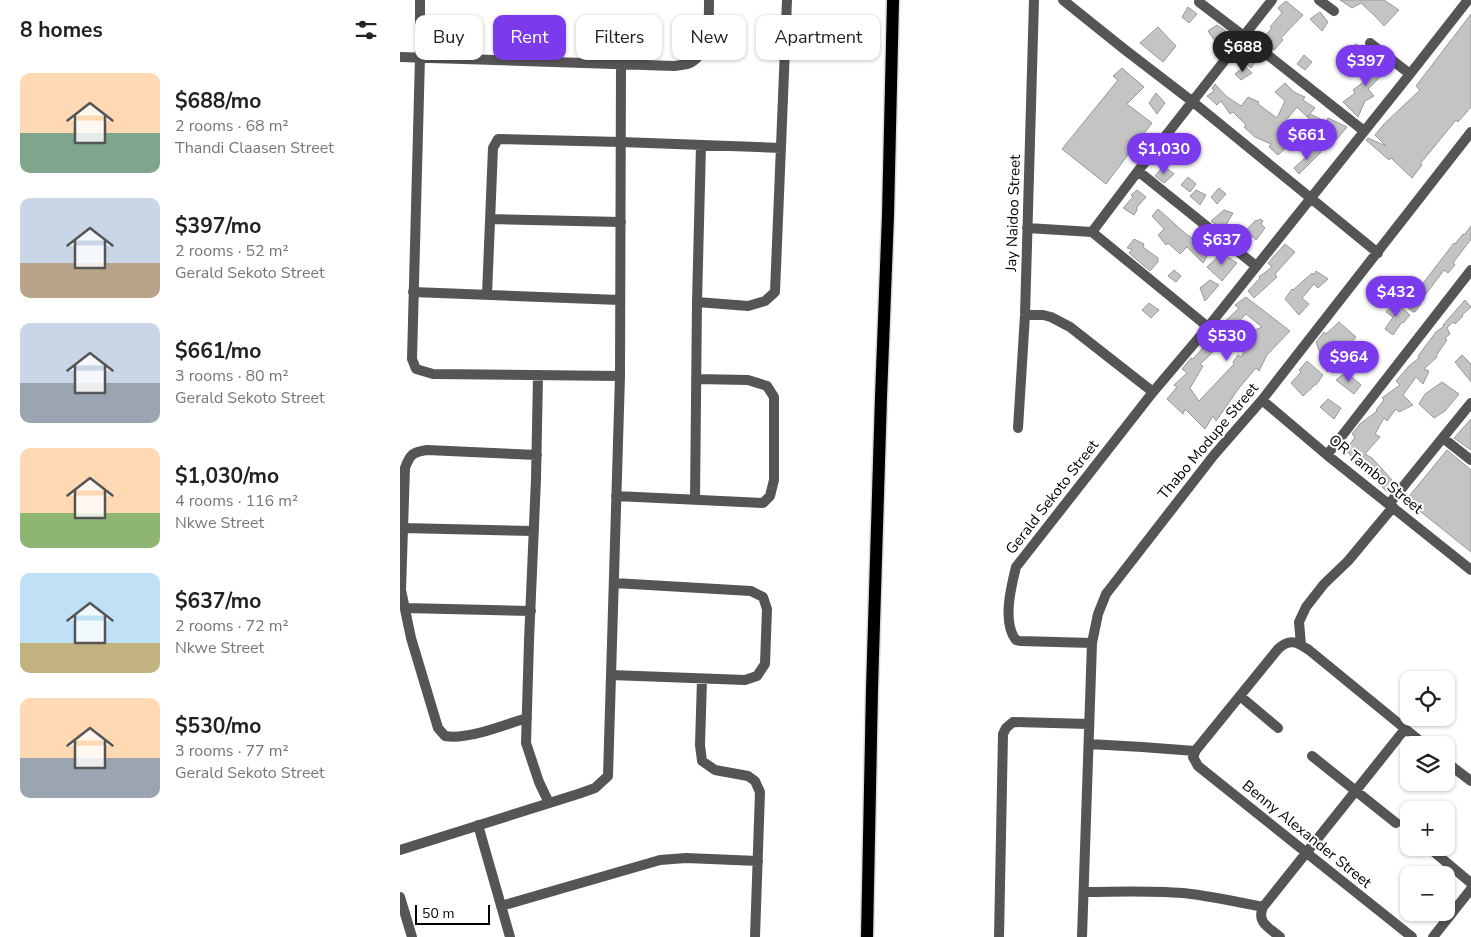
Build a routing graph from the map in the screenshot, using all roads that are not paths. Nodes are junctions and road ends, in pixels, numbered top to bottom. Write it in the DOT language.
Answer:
graph roads {
  1 [pos="420,0"];
  2 [pos="709,0"];
  3 [pos="788,0"];
  4 [pos="893,0"];
  5 [pos="1034,0"];
  6 [pos="1272,0"];
  7 [pos="1319,0"];
  8 [pos="1068,2"];
  9 [pos="1199,2"];
  10 [pos="1462,2"];
  11 [pos="1334,11"];
  12 [pos="420,15"];
  13 [pos="1245,37"];
  14 [pos="1370,43"];
  15 [pos="400,56"];
  16 [pos="415,57"];
  17 [pos="483,59"];
  18 [pos="420,60"];
  19 [pos="621,64"];
  20 [pos="1410,74"];
  21 [pos="1193,102"];
  22 [pos="1364,132"];
  23 [pos="1471,132"];
  24 [pos="621,142"];
  25 [pos="701,145"];
  26 [pos="781,148"];
  27 [pos="1138,171"];
  28 [pos="1310,198"];
  29 [pos="490,219"];
  30 [pos="621,222"];
  31 [pos="1026,228"];
  32 [pos="1092,232"];
  33 [pos="1378,253"];
  34 [pos="1256,266"];
  35 [pos="1471,270"];
  36 [pos="414,292"];
  37 [pos="487,295"];
  38 [pos="620,300"];
  39 [pos="697,302"];
  40 [pos="1025,315"];
  41 [pos="1208,328"];
  42 [pos="538,375"];
  43 [pos="620,376"];
  44 [pos="696,379"];
  45 [pos="1153,392"];
  46 [pos="1262,400"];
  47 [pos="1471,403"];
  48 [pos="1018,428"];
  49 [pos="1443,438"];
  50 [pos="536,455"];
  51 [pos="1327,455"];
  52 [pos="1471,460"];
  53 [pos="616,496"];
  54 [pos="695,499"];
  55 [pos="1391,505"];
  56 [pos="403,528"];
  57 [pos="534,531"];
  58 [pos="1471,570"];
  59 [pos="614,583"];
  60 [pos="405,608"];
  61 [pos="531,611"];
  62 [pos="1092,643"];
  63 [pos="1301,645"];
  64 [pos="611,675"];
  65 [pos="702,679"];
  66 [pos="1240,696"];
  67 [pos="527,718"];
  68 [pos="1089,724"];
  69 [pos="1278,728"];
  70 [pos="1405,729"];
  71 [pos="1414,736"];
  72 [pos="1089,744"];
  73 [pos="1196,751"];
  74 [pos="1312,756"];
  75 [pos="1455,769"];
  76 [pos="1471,781"];
  77 [pos="1356,790"];
  78 [pos="549,803"];
  79 [pos="1396,823"];
  80 [pos="478,825"];
  81 [pos="400,850"];
  82 [pos="1306,853"];
  83 [pos="1439,856"];
  84 [pos="758,861"];
  85 [pos="1471,883"];
  86 [pos="1471,889"];
  87 [pos="1084,892"];
  88 [pos="400,897"];
  89 [pos="501,906"];
  90 [pos="1263,907"];
  91 [pos="412,937"];
  92 [pos="510,937"];
  93 [pos="756,937"];
  94 [pos="867,937"];
  95 [pos="999,937"];
  96 [pos="1082,937"];
  97 [pos="1280,937"];
  98 [pos="1412,937"];
  99 [pos="1433,937"];
  1 -- 12 [label="street"];
  2 -- 19 [label="street"];
  3 -- 26 [label="street"];
  4 -- 94 [label="main road"];
  5 -- 31 [label="street, Jay Naidoo Street"];
  6 -- 13 [label="street"];
  7 -- 11 [label="street"];
  8 -- 21 [label="street"];
  9 -- 13 [label="street"];
  10 -- 20 [label="street, Gerald Sekoto Street"];
  13 -- 21 [label="street"];
  13 -- 22 [label="street"];
  14 -- 20 [label="street"];
  15 -- 16 [label="street"];
  17 -- 19 [label="street"];
  18 -- 36 [label="street"];
  19 -- 24 [label="street"];
  20 -- 22 [label="street, Gerald Sekoto Street"];
  21 -- 27 [label="street"];
  21 -- 28 [label="street"];
  22 -- 28 [label="street, Gerald Sekoto Street"];
  23 -- 33 [label="street, Thabo Modupe Street"];
  24 -- 25 [label="street"];
  24 -- 29 [label="street"];
  24 -- 30 [label="street"];
  25 -- 26 [label="street"];
  25 -- 39 [label="street"];
  26 -- 39 [label="street"];
  27 -- 32 [label="street"];
  27 -- 34 [label="street"];
  28 -- 33 [label="street"];
  28 -- 34 [label="street, Gerald Sekoto Street"];
  29 -- 30 [label="street"];
  29 -- 37 [label="street"];
  30 -- 38 [label="street"];
  31 -- 32 [label="street"];
  31 -- 40 [label="street, Jay Naidoo Street"];
  32 -- 41 [label="street"];
  33 -- 46 [label="street, Thabo Modupe Street"];
  34 -- 41 [label="street, Gerald Sekoto Street"];
  35 -- 51 [label="street"];
  36 -- 37 [label="street"];
  36 -- 42 [label="street"];
  37 -- 38 [label="street"];
  38 -- 43 [label="street"];
  39 -- 44 [label="street"];
  40 -- 45 [label="street"];
  40 -- 48 [label="street, Jay Naidoo Street"];
  41 -- 45 [label="street, Gerald Sekoto Street"];
  42 -- 43 [label="street"];
  42 -- 50 [label="street"];
  43 -- 53 [label="street"];
  44 -- 54 [label="street"];
  44 -- 54 [label="street"];
  45 -- 62 [label="street, Gerald Sekoto Street"];
  46 -- 51 [label="street, OR Tambo Street"];
  46 -- 62 [label="street, Thabo Modupe Street"];
  47 -- 49 [label="street"];
  49 -- 52 [label="street"];
  49 -- 55 [label="street"];
  50 -- 56 [label="street"];
  50 -- 57 [label="street"];
  51 -- 55 [label="street, OR Tambo Street"];
  53 -- 54 [label="street"];
  53 -- 59 [label="street"];
  55 -- 58 [label="street, OR Tambo Street"];
  55 -- 63 [label="street"];
  56 -- 57 [label="street"];
  56 -- 60 [label="street"];
  57 -- 61 [label="street"];
  59 -- 64 [label="street"];
  59 -- 65 [label="street"];
  60 -- 61 [label="street"];
  60 -- 67 [label="street"];
  61 -- 67 [label="street"];
  62 -- 68 [label="street, Thabo Modupe Street"];
  63 -- 66 [label="street"];
  63 -- 70 [label="street"];
  64 -- 65 [label="street"];
  64 -- 78 [label="street"];
  65 -- 84 [label="street"];
  66 -- 69 [label="street"];
  66 -- 73 [label="street"];
  67 -- 78 [label="street"];
  68 -- 72 [label="street, Thabo Modupe Street"];
  68 -- 95 [label="street"];
  70 -- 71 [label="street"];
  70 -- 77 [label="street"];
  72 -- 73 [label="street"];
  72 -- 87 [label="street, Thabo Modupe Street"];
  73 -- 82 [label="street, Benny Alexander Street"];
  74 -- 77 [label="street"];
  75 -- 76 [label="street"];
  77 -- 79 [label="street"];
  77 -- 82 [label="street"];
  78 -- 80 [label="street"];
  80 -- 81 [label="street"];
  80 -- 89 [label="street"];
  82 -- 90 [label="street"];
  82 -- 98 [label="street, Benny Alexander Street"];
  83 -- 85 [label="street"];
  84 -- 89 [label="street"];
  84 -- 93 [label="street"];
  86 -- 99 [label="street"];
  87 -- 90 [label="street"];
  87 -- 96 [label="street, Thabo Modupe Street"];
  88 -- 91 [label="street"];
  89 -- 92 [label="street"];
  90 -- 97 [label="street"];
}
